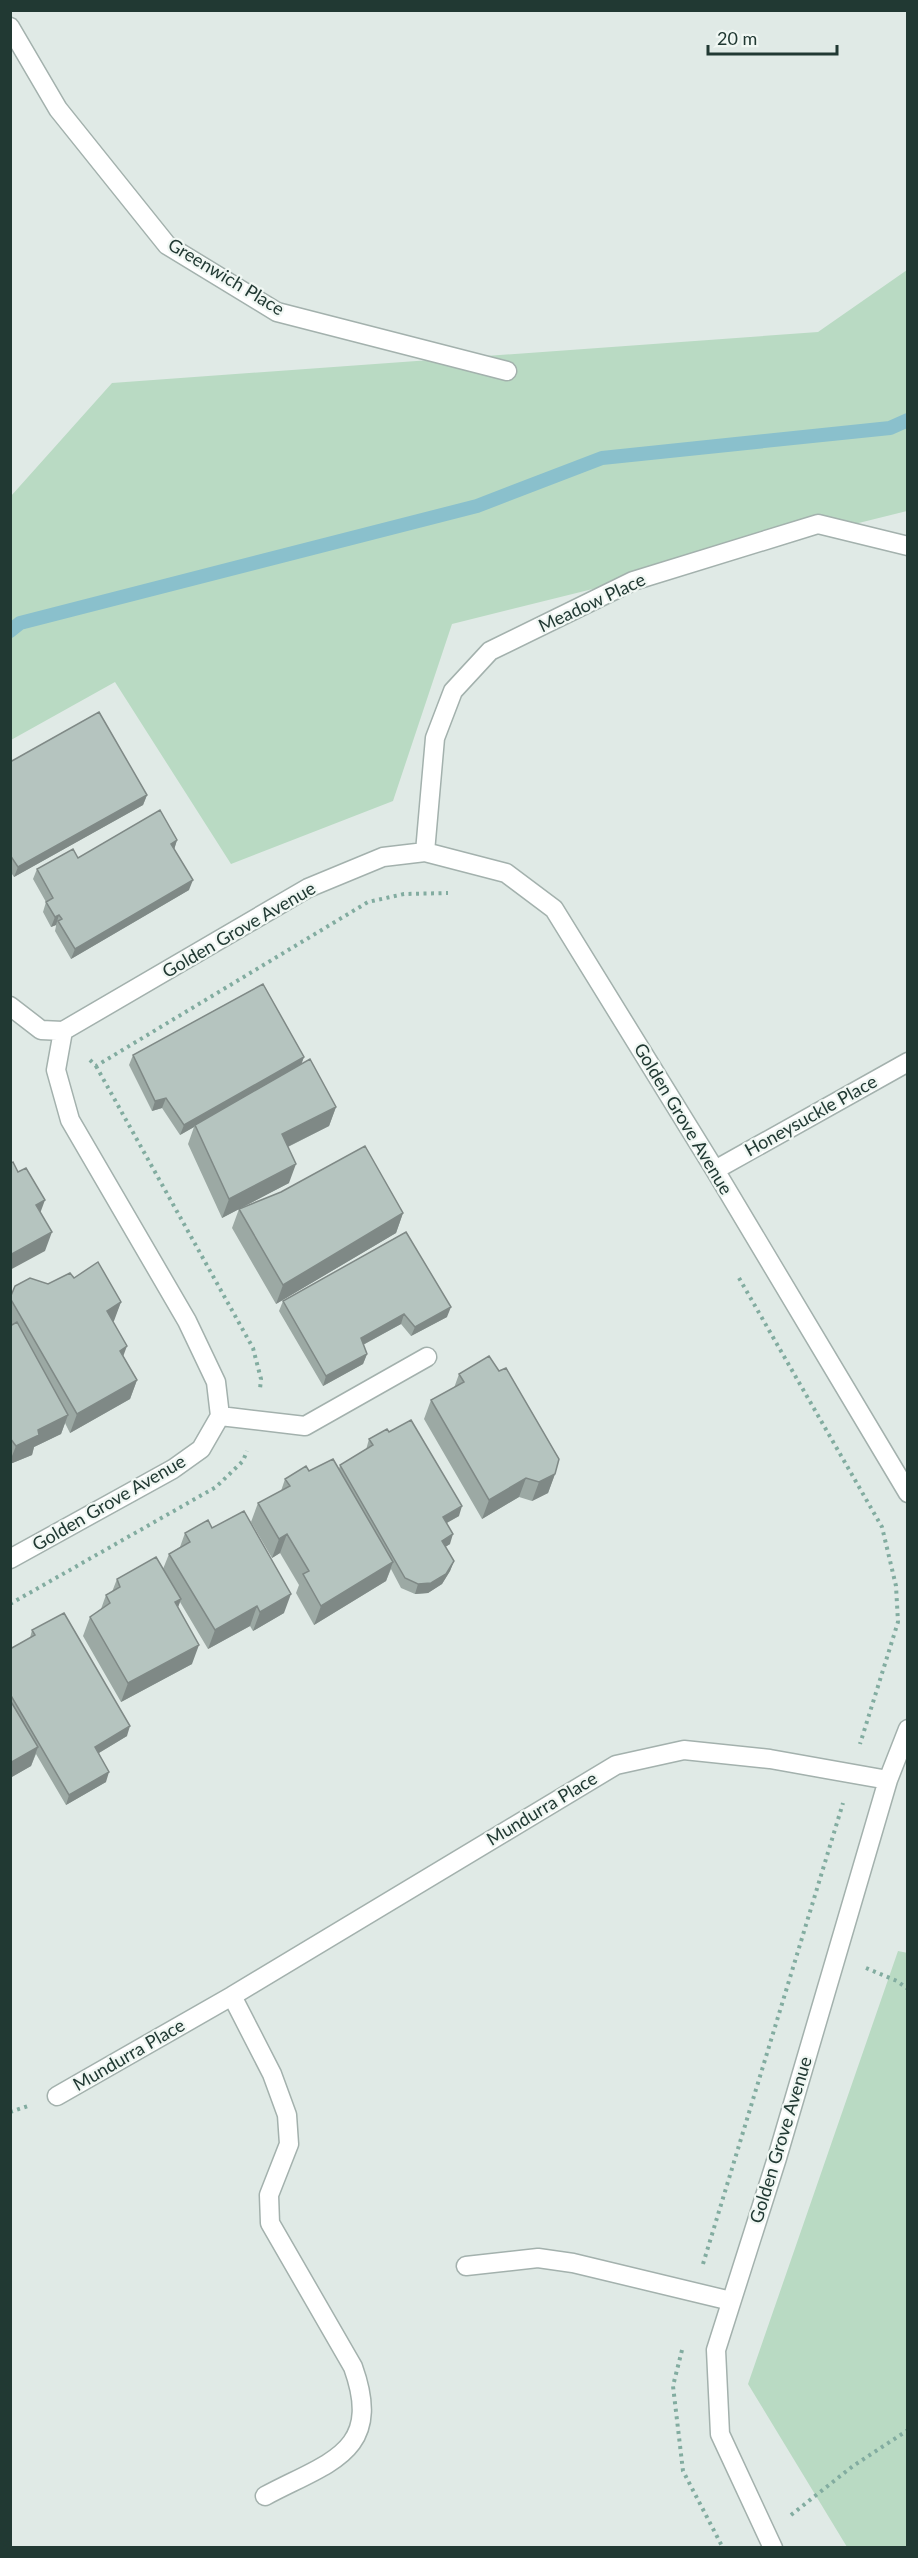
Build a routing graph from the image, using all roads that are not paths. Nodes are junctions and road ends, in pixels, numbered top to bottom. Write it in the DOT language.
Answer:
graph roads {
  1 [pos="10,27"];
  2 [pos="507,371"];
  3 [pos="908,546"];
  4 [pos="424,852"];
  5 [pos="10,1006"];
  6 [pos="63,1031"];
  7 [pos="908,1062"];
  8 [pos="714,1170"];
  9 [pos="427,1357"];
  10 [pos="220,1416"];
  11 [pos="908,1493"];
  12 [pos="10,1559"];
  13 [pos="908,1729"];
  14 [pos="888,1780"];
  15 [pos="232,1996"];
  16 [pos="57,2096"];
  17 [pos="466,2266"];
  18 [pos="731,2301"];
  19 [pos="265,2496"];
  20 [pos="770,2541"];
  1 -- 2 [label="street, Greenwich Place"];
  3 -- 4 [label="street, Meadow Place"];
  4 -- 6 [label="street, Golden Grove Avenue"];
  4 -- 8 [label="street, Golden Grove Avenue"];
  5 -- 6 [label="street"];
  6 -- 10 [label="street"];
  7 -- 8 [label="street, Honeysuckle Place"];
  8 -- 11 [label="street, Golden Grove Avenue"];
  9 -- 10 [label="street"];
  10 -- 12 [label="street, Golden Grove Avenue"];
  13 -- 14 [label="street, Golden Grove Avenue"];
  14 -- 15 [label="street, Mundurra Place"];
  14 -- 18 [label="street, Golden Grove Avenue"];
  15 -- 16 [label="street, Mundurra Place"];
  15 -- 19 [label="street"];
  17 -- 18 [label="street"];
  18 -- 20 [label="street, Golden Grove Avenue"];
}
